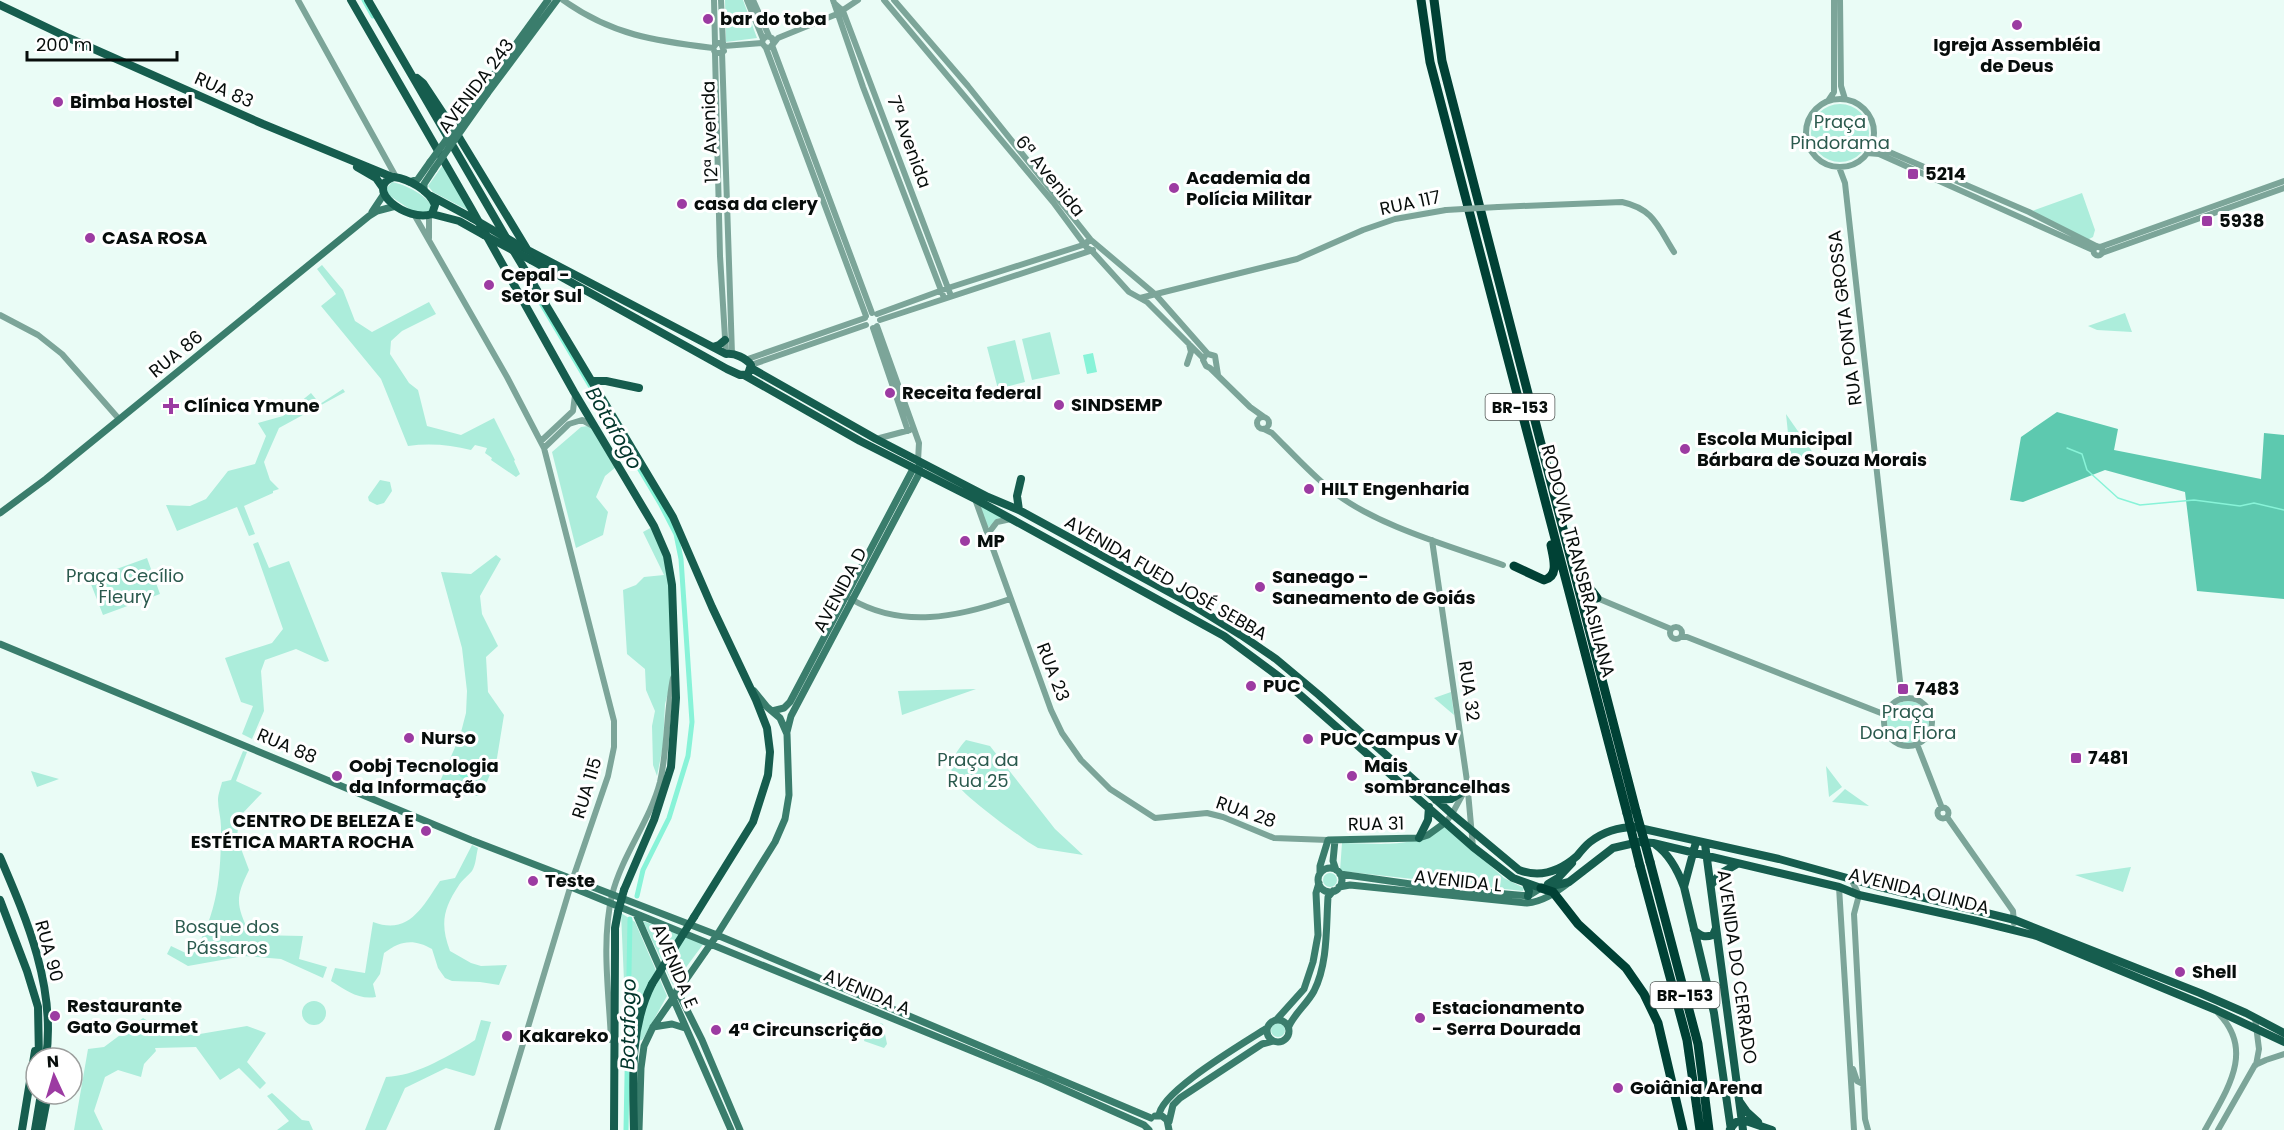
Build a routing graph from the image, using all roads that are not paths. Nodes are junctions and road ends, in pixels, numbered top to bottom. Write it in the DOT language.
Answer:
graph roads {
  1 [pos="298,0"];
  2 [pos="351,0"];
  3 [pos="369,0"];
  4 [pos="548,0"];
  5 [pos="557,0"];
  6 [pos="563,0"];
  7 [pos="714,0"];
  8 [pos="721,0"];
  9 [pos="747,0"];
  10 [pos="753,0"];
  11 [pos="858,0"];
  12 [pos="884,0"];
  13 [pos="894,0"];
  14 [pos="1421,0"];
  15 [pos="1434,0"];
  16 [pos="1834,0"];
  17 [pos="1840,0"];
  18 [pos="833,1"];
  19 [pos="0,5"];
  20 [pos="840,13"];
  21 [pos="769,41"];
  22 [pos="719,48"];
  23 [pos="409,70"];
  24 [pos="1845,99"];
  25 [pos="1828,101"];
  26 [pos="1873,142"];
  27 [pos="1867,153"];
  28 [pos="338,155"];
  29 [pos="432,165"];
  30 [pos="1849,166"];
  31 [pos="1839,167"];
  32 [pos="394,177"];
  33 [pos="2284,180"];
  34 [pos="409,182"];
  35 [pos="1845,183"];
  36 [pos="2284,188"];
  37 [pos="383,191"];
  38 [pos="428,194"];
  39 [pos="396,206"];
  40 [pos="430,215"];
  41 [pos="369,216"];
  42 [pos="415,216"];
  43 [pos="429,238"];
  44 [pos="1090,245"];
  45 [pos="524,247"];
  46 [pos="2099,249"];
  47 [pos="1674,252"];
  48 [pos="533,261"];
  49 [pos="560,266"];
  50 [pos="944,289"];
  51 [pos="1156,295"];
  52 [pos="947,297"];
  53 [pos="1140,298"];
  54 [pos="1147,302"];
  55 [pos="0,315"];
  56 [pos="872,320"];
  57 [pos="725,340"];
  58 [pos="1189,343"];
  59 [pos="713,346"];
  60 [pos="729,354"];
  61 [pos="1206,356"];
  62 [pos="749,364"];
  63 [pos="1186,364"];
  64 [pos="720,365"];
  65 [pos="1213,366"];
  66 [pos="744,375"];
  67 [pos="594,381"];
  68 [pos="639,388"];
  69 [pos="574,392"];
  70 [pos="119,419"];
  71 [pos="1261,419"];
  72 [pos="596,427"];
  73 [pos="1266,427"];
  74 [pos="911,430"];
  75 [pos="876,439"];
  76 [pos="541,441"];
  77 [pos="544,448"];
  78 [pos="918,461"];
  79 [pos="916,470"];
  80 [pos="1021,479"];
  81 [pos="977,491"];
  82 [pos="988,497"];
  83 [pos="1544,498"];
  84 [pos="975,499"];
  85 [pos="983,505"];
  86 [pos="1019,510"];
  87 [pos="0,513"];
  88 [pos="1011,519"];
  89 [pos="1563,531"];
  90 [pos="987,535"];
  91 [pos="1432,540"];
  92 [pos="1446,544"];
  93 [pos="1435,552"];
  94 [pos="1503,565"];
  95 [pos="1514,566"];
  96 [pos="1597,597"];
  97 [pos="851,599"];
  98 [pos="1010,599"];
  99 [pos="1623,610"];
  100 [pos="1619,618"];
  101 [pos="1671,629"];
  102 [pos="1683,635"];
  103 [pos="0,644"];
  104 [pos="674,671"];
  105 [pos="750,686"];
  106 [pos="1902,699"];
  107 [pos="772,711"];
  108 [pos="1886,715"];
  109 [pos="787,734"];
  110 [pos="1917,744"];
  111 [pos="1467,781"];
  112 [pos="1464,791"];
  113 [pos="1436,800"];
  114 [pos="1429,807"];
  115 [pos="1631,812"];
  116 [pos="1452,814"];
  117 [pos="1155,818"];
  118 [pos="1446,822"];
  119 [pos="1473,831"];
  120 [pos="1419,838"];
  121 [pos="1332,840"];
  122 [pos="1696,842"];
  123 [pos="1653,843"];
  124 [pos="1705,844"];
  125 [pos="1473,848"];
  126 [pos="1692,853"];
  127 [pos="0,856"];
  128 [pos="1576,856"];
  129 [pos="1707,857"];
  130 [pos="1645,864"];
  131 [pos="1737,864"];
  132 [pos="1338,872"];
  133 [pos="1320,873"];
  134 [pos="1546,873"];
  135 [pos="563,877"];
  136 [pos="573,878"];
  137 [pos="1851,879"];
  138 [pos="1569,882"];
  139 [pos="1319,883"];
  140 [pos="1526,884"];
  141 [pos="1711,885"];
  142 [pos="1684,886"];
  143 [pos="570,887"];
  144 [pos="1839,887"];
  145 [pos="1541,888"];
  146 [pos="1336,889"];
  147 [pos="1553,892"];
  148 [pos="612,895"];
  149 [pos="1859,895"];
  150 [pos="1527,896"];
  151 [pos="0,900"];
  152 [pos="611,903"];
  153 [pos="636,914"];
  154 [pos="2015,920"];
  155 [pos="1717,927"];
  156 [pos="1693,929"];
  157 [pos="2013,929"];
  158 [pos="717,935"];
  159 [pos="1843,937"];
  160 [pos="710,943"];
  161 [pos="1855,946"];
  162 [pos="2189,989"];
  163 [pos="677,990"];
  164 [pos="2203,995"];
  165 [pos="672,998"];
  166 [pos="2185,998"];
  167 [pos="2199,1004"];
  168 [pos="2216,1010"];
  169 [pos="2255,1018"];
  170 [pos="1277,1019"];
  171 [pos="39,1025"];
  172 [pos="1289,1026"];
  173 [pos="653,1027"];
  174 [pos="686,1028"];
  175 [pos="1267,1028"];
  176 [pos="2257,1030"];
  177 [pos="2284,1033"];
  178 [pos="1273,1041"];
  179 [pos="2284,1042"];
  180 [pos="39,1046"];
  181 [pos="49,1046"];
  182 [pos="2284,1054"];
  183 [pos="2256,1065"];
  184 [pos="1851,1066"];
  185 [pos="1863,1084"];
  186 [pos="1739,1100"];
  187 [pos="614,1103"];
  188 [pos="31,1106"];
  189 [pos="39,1106"];
  190 [pos="46,1106"];
  191 [pos="1155,1117"];
  192 [pos="1742,1120"];
  193 [pos="1762,1125"];
  194 [pos="1169,1126"];
  195 [pos="1731,1129"];
  196 [pos="22,1130"];
  197 [pos="27,1130"];
  198 [pos="35,1130"];
  199 [pos="41,1130"];
  200 [pos="496,1130"];
  201 [pos="614,1130"];
  202 [pos="634,1130"];
  203 [pos="639,1130"];
  204 [pos="731,1130"];
  205 [pos="740,1130"];
  206 [pos="1149,1130"];
  207 [pos="1683,1130"];
  208 [pos="1700,1130"];
  209 [pos="1709,1130"];
  210 [pos="1743,1130"];
  211 [pos="1772,1130"];
  212 [pos="1854,1130"];
  213 [pos="1868,1130"];
  214 [pos="2205,1130"];
  215 [pos="2218,1130"];
  1 -- 32 [label="street"];
  2 -- 69 [label="main road"];
  3 -- 23 [label="main road"];
  4 -- 29 [label="main road, AVENIDA 243, bridge"];
  5 -- 29 [label="main road, AVENIDA 243, bridge"];
  6 -- 22 [label="street"];
  7 -- 22 [label="street, 12ª Avenida"];
  8 -- 22 [label="street, 12ª Avenida"];
  9 -- 21 [label="street"];
  10 -- 21 [label="street"];
  11 -- 20 [label="street"];
  12 -- 44 [label="street, 6ª Avenida"];
  13 -- 44 [label="street, 6ª Avenida"];
  14 -- 83 [label="highway, RODOVIA TRANSBRASILIANA / BR-153"];
  15 -- 89 [label="highway, RODOVIA TRANSBRASILIANA / BR-153"];
  16 -- 25 [label="street"];
  17 -- 24 [label="street"];
  18 -- 20 [label="street, 7ª Avenida"];
  19 -- 28 [label="main road, RUA 83"];
  20 -- 21 [label="street"];
  20 -- 50 [label="street, 7ª Avenida"];
  21 -- 22 [label="street"];
  21 -- 56 [label="street"];
  22 -- 57 [label="street, 12ª Avenida"];
  22 -- 60 [label="street, 12ª Avenida"];
  23 -- 45 [label="main road"];
  23 -- 67 [label="main road"];
  24 -- 25 [label="street"];
  24 -- 26 [label="street"];
  25 -- 31 [label="street"];
  26 -- 27 [label="street"];
  26 -- 46 [label="street"];
  27 -- 30 [label="street"];
  27 -- 46 [label="street"];
  28 -- 32 [label="main road, RUA 83"];
  28 -- 37 [label="main road, RUA 83"];
  29 -- 34 [label="main road, AVENIDA 243"];
  29 -- 38 [label="main road, AVENIDA 243"];
  30 -- 31 [label="street"];
  30 -- 35 [label="street, RUA PONTA GROSSA"];
  31 -- 35 [label="street, RUA PONTA GROSSA"];
  32 -- 34 [label="main road, RUA 83"];
  32 -- 37 [label="main road"];
  33 -- 46 [label="street"];
  34 -- 38 [label="main road, RUA 83"];
  35 -- 106 [label="street, RUA PONTA GROSSA"];
  36 -- 46 [label="street"];
  37 -- 39 [label="main road, RUA 83"];
  37 -- 41 [label="main road, RUA 86"];
  38 -- 40 [label="main road"];
  38 -- 45 [label="main road, bridge"];
  39 -- 41 [label="main road, RUA 86"];
  39 -- 42 [label="main road, RUA 83"];
  40 -- 42 [label="main road"];
  40 -- 43 [label="street, RUA 115"];
  40 -- 48 [label="main road, bridge"];
  41 -- 70 [label="main road, RUA 86"];
  42 -- 43 [label="street, RUA 115"];
  43 -- 76 [label="street, RUA 115"];
  44 -- 50 [label="street"];
  44 -- 51 [label="street, 6ª Avenida"];
  44 -- 52 [label="street"];
  44 -- 53 [label="street, 6ª Avenida"];
  45 -- 49 [label="main road"];
  47 -- 51 [label="street, RUA 117, bridge"];
  48 -- 49 [label="main road"];
  48 -- 64 [label="main road"];
  49 -- 59 [label="main road"];
  50 -- 52 [label="street, 7ª Avenida"];
  50 -- 56 [label="street"];
  51 -- 53 [label="street, RUA 117"];
  51 -- 54 [label="street"];
  51 -- 61 [label="street, 6ª Avenida"];
  52 -- 56 [label="street"];
  53 -- 54 [label="street, 6ª Avenida"];
  54 -- 58 [label="street, 6ª Avenida"];
  55 -- 70 [label="street"];
  56 -- 62 [label="street"];
  56 -- 74 [label="street"];
  57 -- 59 [label="main road"];
  57 -- 60 [label="street, 12ª Avenida"];
  58 -- 61 [label="street, 6ª Avenida"];
  58 -- 63 [label="street"];
  59 -- 60 [label="main road"];
  60 -- 62 [label="main road, AVENIDA FUED JOSÉ SEBBA"];
  60 -- 64 [label="main road"];
  61 -- 65 [label="street"];
  61 -- 65 [label="street"];
  62 -- 66 [label="main road"];
  62 -- 75 [label="main road, AVENIDA FUED JOSÉ SEBBA"];
  64 -- 66 [label="main road, AVENIDA FUED JOSÉ SEBBA"];
  65 -- 71 [label="street"];
  66 -- 79 [label="main road, AVENIDA FUED JOSÉ SEBBA"];
  67 -- 68 [label="main road"];
  67 -- 105 [label="main road"];
  69 -- 72 [label="main road"];
  69 -- 76 [label="street"];
  70 -- 87 [label="main road, RUA 86"];
  71 -- 73 [label="street"];
  71 -- 73 [label="street"];
  72 -- 77 [label="street"];
  72 -- 104 [label="main road"];
  73 -- 91 [label="street"];
  74 -- 75 [label="street"];
  74 -- 78 [label="street"];
  75 -- 78 [label="main road, AVENIDA FUED JOSÉ SEBBA"];
  76 -- 77 [label="street, RUA 115"];
  77 -- 136 [label="street, RUA 115"];
  78 -- 79 [label="main road"];
  78 -- 81 [label="main road, AVENIDA FUED JOSÉ SEBBA"];
  79 -- 84 [label="main road, AVENIDA FUED JOSÉ SEBBA"];
  79 -- 97 [label="main road, AVENIDA D"];
  79 -- 107 [label="main road, AVENIDA D"];
  80 -- 86 [label="main road"];
  81 -- 82 [label="main road, AVENIDA FUED JOSÉ SEBBA"];
  81 -- 84 [label="main road"];
  82 -- 85 [label="main road"];
  82 -- 86 [label="main road, AVENIDA FUED JOSÉ SEBBA"];
  83 -- 95 [label="highway"];
  83 -- 115 [label="highway, RODOVIA TRANSBRASILIANA / BR-153"];
  84 -- 85 [label="main road, AVENIDA FUED JOSÉ SEBBA"];
  84 -- 90 [label="street, RUA 23"];
  85 -- 88 [label="main road, AVENIDA FUED JOSÉ SEBBA"];
  86 -- 113 [label="main road, AVENIDA FUED JOSÉ SEBBA"];
  88 -- 90 [label="street"];
  88 -- 114 [label="main road, AVENIDA FUED JOSÉ SEBBA"];
  89 -- 96 [label="highway"];
  89 -- 115 [label="highway, RODOVIA TRANSBRASILIANA / BR-153"];
  90 -- 98 [label="street, RUA 23"];
  91 -- 92 [label="street"];
  91 -- 93 [label="street, RUA 32"];
  92 -- 93 [label="street"];
  92 -- 94 [label="street"];
  93 -- 111 [label="street, RUA 32"];
  96 -- 99 [label="street"];
  97 -- 98 [label="street"];
  97 -- 109 [label="main road, AVENIDA D"];
  98 -- 117 [label="street, RUA 23"];
  99 -- 100 [label="street"];
  99 -- 101 [label="street"];
  101 -- 102 [label="street"];
  101 -- 102 [label="street"];
  102 -- 108 [label="street"];
  103 -- 135 [label="main road, RUA 88"];
  104 -- 148 [label="street"];
  104 -- 187 [label="main road, bridge"];
  105 -- 107 [label="main road"];
  105 -- 202 [label="main road, bridge"];
  106 -- 108 [label="street"];
  106 -- 110 [label="street"];
  107 -- 109 [label="main road"];
  108 -- 110 [label="street"];
  109 -- 158 [label="main road"];
  110 -- 154 [label="street"];
  111 -- 112 [label="street, RUA 31"];
  111 -- 119 [label="street, RUA 32"];
  112 -- 113 [label="main road"];
  112 -- 116 [label="street, RUA 31"];
  113 -- 116 [label="main road, AVENIDA FUED JOSÉ SEBBA"];
  114 -- 118 [label="main road, AVENIDA FUED JOSÉ SEBBA"];
  114 -- 120 [label="main road"];
  115 -- 130 [label="highway, RODOVIA TRANSBRASILIANA / BR-153, bridge"];
  116 -- 118 [label="street, RUA 31"];
  116 -- 119 [label="main road, AVENIDA FUED JOSÉ SEBBA"];
  117 -- 121 [label="street, RUA 28"];
  118 -- 120 [label="main road, RUA 31"];
  118 -- 125 [label="main road, AVENIDA FUED JOSÉ SEBBA"];
  119 -- 125 [label="street, RUA 32"];
  119 -- 134 [label="main road, AVENIDA FUED JOSÉ SEBBA"];
  120 -- 121 [label="main road, RUA 31"];
  121 -- 132 [label="main road"];
  121 -- 133 [label="main road"];
  122 -- 124 [label="main road, AVENIDA OLINDA"];
  122 -- 126 [label="main road, AVENIDA DO CERRADO"];
  122 -- 128 [label="main road, AVENIDA OLINDA"];
  123 -- 126 [label="main road, AVENIDA OLINDA"];
  123 -- 138 [label="main road, AVENIDA OLINDA"];
  123 -- 142 [label="main road"];
  124 -- 129 [label="main road, AVENIDA DO CERRADO"];
  124 -- 137 [label="main road, AVENIDA OLINDA"];
  125 -- 140 [label="main road, AVENIDA FUED JOSÉ SEBBA"];
  126 -- 129 [label="main road, AVENIDA OLINDA"];
  126 -- 142 [label="main road, AVENIDA DO CERRADO"];
  127 -- 181 [label="main road, RUA 90"];
  128 -- 134 [label="main road, AVENIDA OLINDA"];
  128 -- 145 [label="main road"];
  129 -- 131 [label="main road, AVENIDA OLINDA"];
  129 -- 141 [label="main road, AVENIDA DO CERRADO"];
  130 -- 208 [label="highway, RODOVIA TRANSBRASILIANA / BR-153"];
  130 -- 209 [label="highway, RODOVIA TRANSBRASILIANA / BR-153"];
  131 -- 141 [label="main road"];
  131 -- 144 [label="main road, AVENIDA OLINDA"];
  132 -- 133 [label="main road"];
  132 -- 146 [label="main road"];
  132 -- 150 [label="main road, AVENIDA L"];
  133 -- 139 [label="main road"];
  134 -- 145 [label="main road"];
  135 -- 136 [label="main road, RUA 88"];
  135 -- 143 [label="main road"];
  136 -- 143 [label="street, RUA 115"];
  136 -- 148 [label="main road, AVENIDA A"];
  137 -- 149 [label="street"];
  137 -- 154 [label="main road, AVENIDA OLINDA"];
  138 -- 145 [label="main road, AVENIDA OLINDA"];
  138 -- 147 [label="main road, AVENIDA L"];
  139 -- 146 [label="main road"];
  139 -- 170 [label="main road"];
  140 -- 145 [label="main road, AVENIDA FUED JOSÉ SEBBA"];
  140 -- 150 [label="main road"];
  141 -- 155 [label="main road, AVENIDA DO CERRADO"];
  142 -- 156 [label="main road, AVENIDA DO CERRADO"];
  143 -- 152 [label="main road, AVENIDA A"];
  143 -- 200 [label="street, RUA 115"];
  144 -- 149 [label="main road, AVENIDA OLINDA"];
  144 -- 159 [label="street"];
  145 -- 147 [label="highway"];
  145 -- 150 [label="main road, AVENIDA L"];
  146 -- 147 [label="main road, AVENIDA L"];
  146 -- 172 [label="main road"];
  147 -- 207 [label="highway"];
  148 -- 152 [label="street"];
  148 -- 158 [label="main road, AVENIDA A"];
  149 -- 157 [label="main road, AVENIDA OLINDA"];
  149 -- 161 [label="street"];
  151 -- 171 [label="main road, RUA 90"];
  152 -- 153 [label="main road, AVENIDA A"];
  152 -- 187 [label="street"];
  153 -- 160 [label="main road, AVENIDA A"];
  153 -- 165 [label="main road, AVENIDA E"];
  154 -- 157 [label="street"];
  154 -- 162 [label="main road, AVENIDA OLINDA"];
  155 -- 156 [label="main road"];
  155 -- 186 [label="main road, AVENIDA DO CERRADO"];
  156 -- 195 [label="main road, AVENIDA DO CERRADO"];
  157 -- 166 [label="main road, AVENIDA OLINDA"];
  158 -- 160 [label="main road"];
  158 -- 191 [label="main road, AVENIDA A"];
  159 -- 161 [label="street"];
  159 -- 184 [label="street"];
  160 -- 163 [label="main road"];
  160 -- 206 [label="main road, AVENIDA A"];
  161 -- 185 [label="street"];
  162 -- 164 [label="main road, AVENIDA OLINDA"];
  162 -- 166 [label="main road"];
  163 -- 165 [label="main road"];
  163 -- 205 [label="main road, AVENIDA E"];
  164 -- 167 [label="main road"];
  164 -- 169 [label="main road, AVENIDA OLINDA"];
  165 -- 173 [label="main road"];
  165 -- 174 [label="main road, AVENIDA E"];
  166 -- 167 [label="main road, AVENIDA OLINDA"];
  167 -- 168 [label="main road, AVENIDA OLINDA"];
  168 -- 176 [label="main road, AVENIDA OLINDA"];
  168 -- 214 [label="street"];
  169 -- 176 [label="street"];
  169 -- 177 [label="main road, AVENIDA OLINDA"];
  170 -- 172 [label="main road"];
  170 -- 175 [label="main road"];
  171 -- 180 [label="main road, RUA 90"];
  171 -- 196 [label="main road"];
  172 -- 178 [label="main road"];
  173 -- 174 [label="main road"];
  173 -- 203 [label="main road"];
  174 -- 204 [label="main road, AVENIDA E"];
  175 -- 178 [label="main road"];
  175 -- 191 [label="main road"];
  176 -- 179 [label="main road, AVENIDA OLINDA"];
  176 -- 183 [label="street"];
  178 -- 194 [label="main road"];
  182 -- 183 [label="street"];
  183 -- 215 [label="street"];
  184 -- 185 [label="street"];
  184 -- 212 [label="street"];
  185 -- 213 [label="street"];
  186 -- 192 [label="main road, AVENIDA DO CERRADO"];
  186 -- 193 [label="main road"];
  187 -- 201 [label="main road"];
  188 -- 197 [label="main road"];
  189 -- 198 [label="main road"];
  190 -- 199 [label="main road"];
  191 -- 194 [label="main road, AVENIDA A"];
  191 -- 206 [label="main road"];
  192 -- 193 [label="main road"];
  192 -- 195 [label="main road"];
  192 -- 210 [label="main road, AVENIDA DO CERRADO"];
  193 -- 211 [label="main road"];
}
